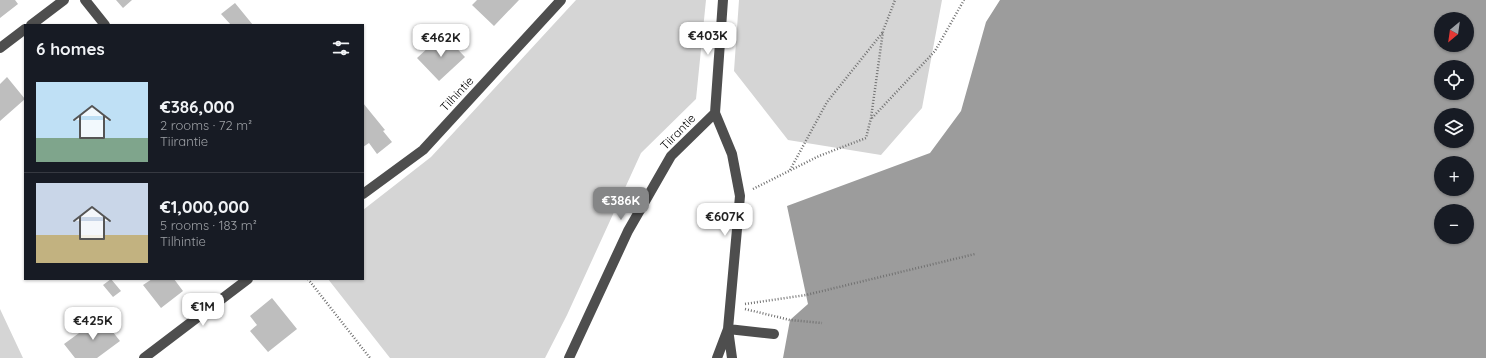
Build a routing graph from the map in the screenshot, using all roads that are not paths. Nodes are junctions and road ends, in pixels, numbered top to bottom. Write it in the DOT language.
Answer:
graph roads {
  1 [pos="64,0"];
  2 [pos="85,0"];
  3 [pos="561,0"];
  4 [pos="723,0"];
  5 [pos="32,24"];
  6 [pos="104,24"];
  7 [pos="24,30"];
  8 [pos="0,48"];
  9 [pos="715,113"];
  10 [pos="364,193"];
  11 [pos="247,280"];
  12 [pos="728,329"];
  13 [pos="774,334"];
  14 [pos="154,350"];
  15 [pos="144,358"];
  16 [pos="161,358"];
  17 [pos="569,358"];
  18 [pos="718,358"];
  19 [pos="732,358"];
  1 -- 5 [label="street"];
  2 -- 6 [label="street"];
  3 -- 10 [label="street, Tilhintie"];
  4 -- 9 [label="street"];
  7 -- 8 [label="street"];
  9 -- 12 [label="street"];
  9 -- 17 [label="street, Tiirantie"];
  11 -- 14 [label="street"];
  12 -- 13 [label="street"];
  12 -- 18 [label="street"];
  12 -- 19 [label="street"];
  14 -- 15 [label="street"];
  14 -- 16 [label="street"];
}
